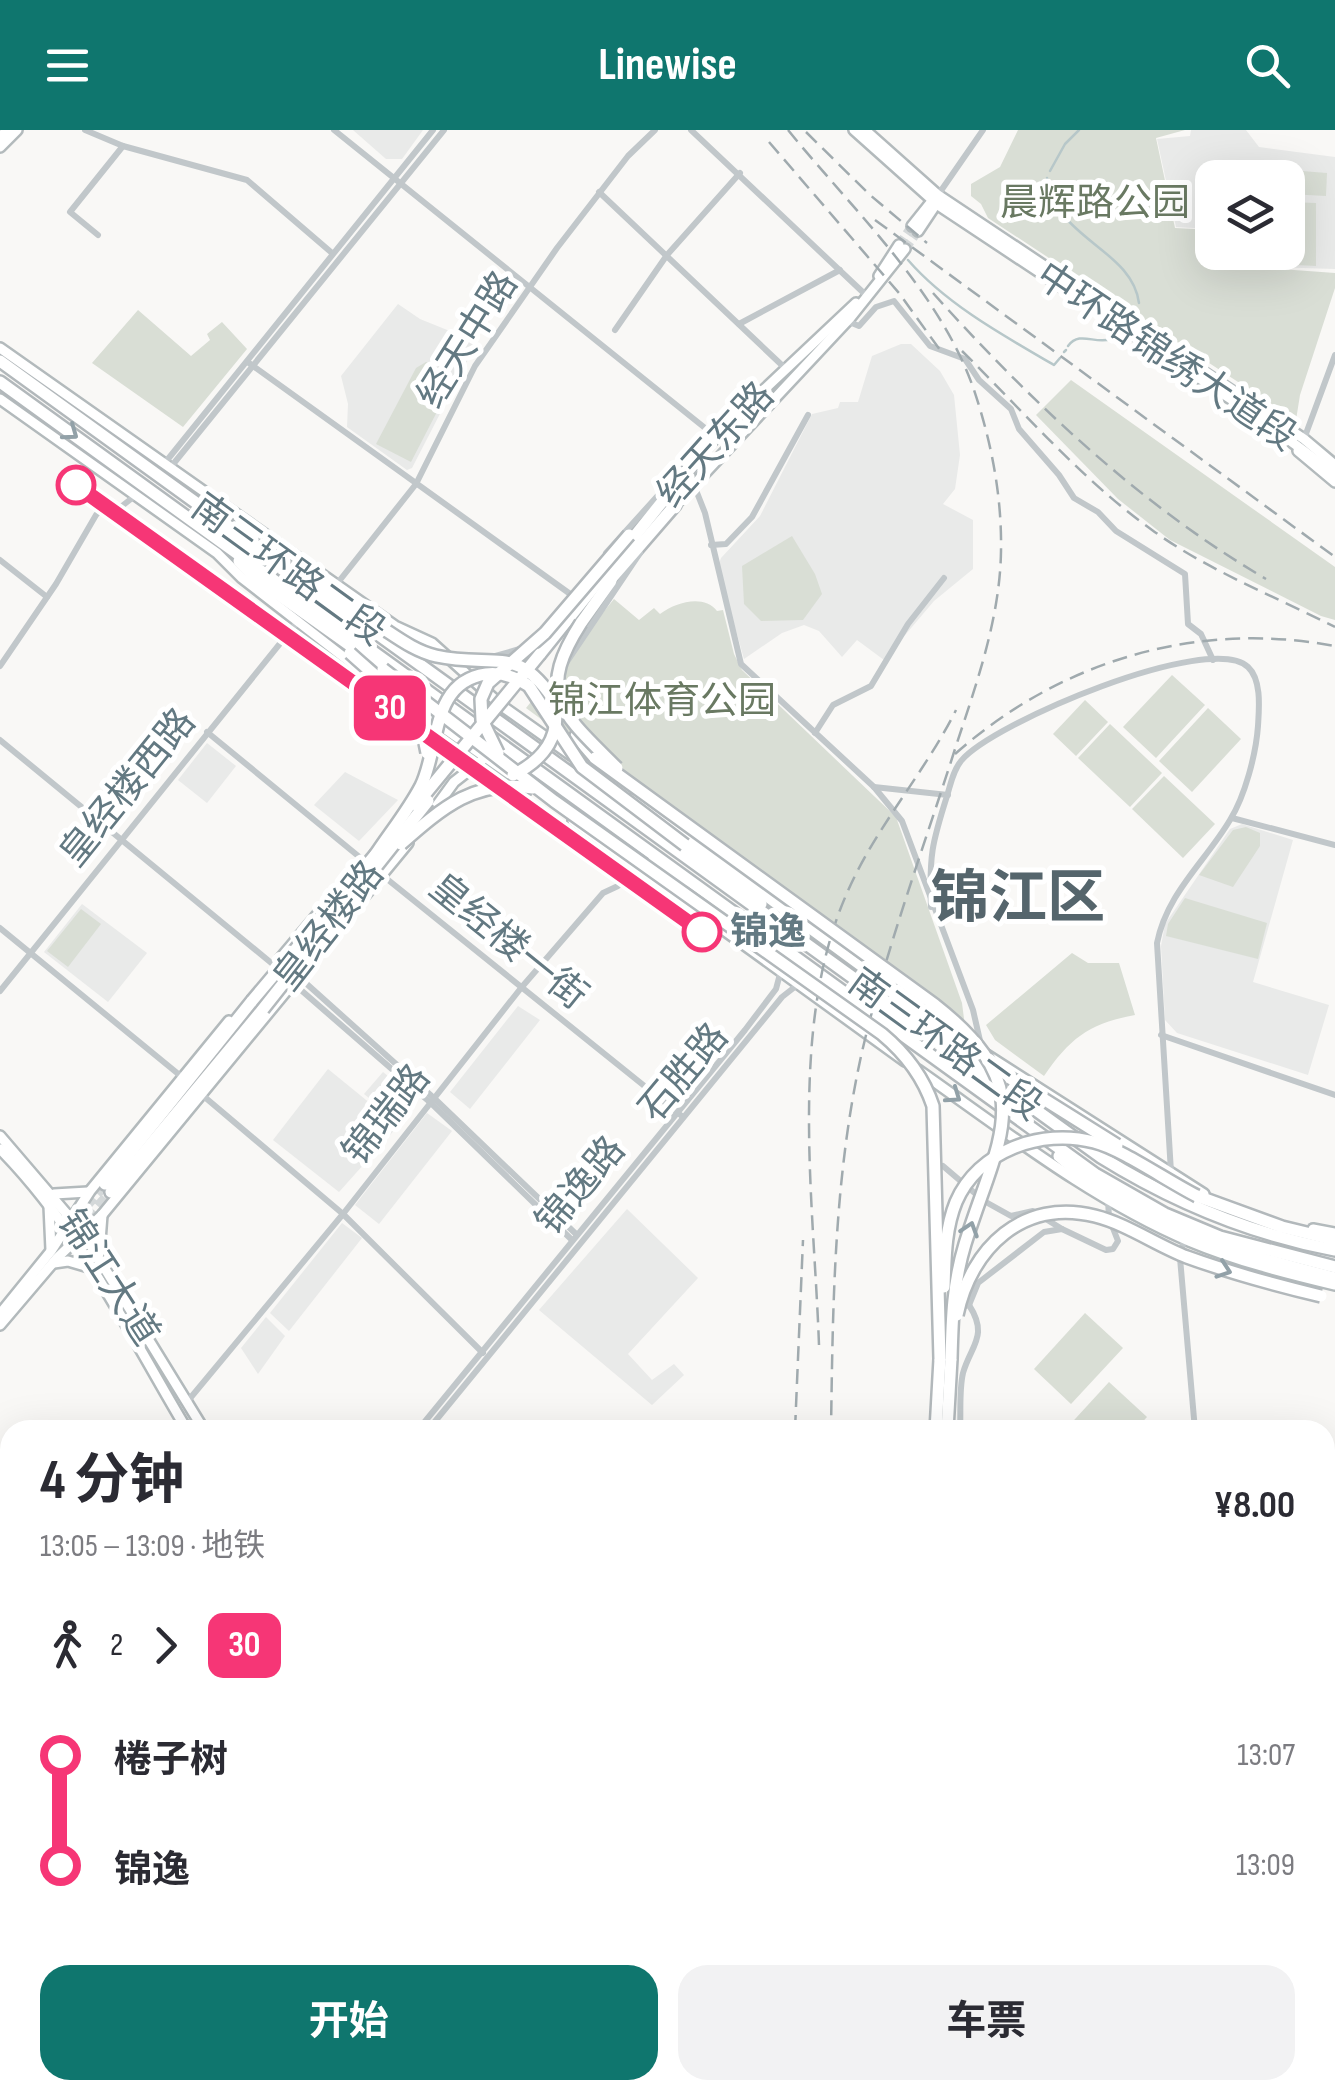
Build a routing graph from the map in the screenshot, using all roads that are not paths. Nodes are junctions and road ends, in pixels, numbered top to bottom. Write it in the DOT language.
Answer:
graph roads {
  1 [pos="17,130"];
  2 [pos="85,130"];
  3 [pos="334,130"];
  4 [pos="433,130"];
  5 [pos="444,130"];
  6 [pos="654,130"];
  7 [pos="691,130"];
  8 [pos="854,130"];
  9 [pos="865,130"];
  10 [pos="982,130"];
  11 [pos="123,146"];
  12 [pos="0,147"];
  13 [pos="740,174"];
  14 [pos="396,182"];
  15 [pos="599,192"];
  16 [pos="936,200"];
  17 [pos="915,228"];
  18 [pos="98,236"];
  19 [pos="902,247"];
  20 [pos="332,252"];
  21 [pos="667,254"];
  22 [pos="840,270"];
  23 [pos="532,288"];
  24 [pos="866,296"];
  25 [pos="847,321"];
  26 [pos="739,324"];
  27 [pos="615,330"];
  28 [pos="0,348"];
  29 [pos="1335,355"];
  30 [pos="0,360"];
  31 [pos="248,362"];
  32 [pos="786,369"];
  33 [pos="29,370"];
  34 [pos="0,382"];
  35 [pos="0,398"];
  36 [pos="808,415"];
  37 [pos="1258,417"];
  38 [pos="715,436"];
  39 [pos="1304,439"];
  40 [pos="1335,463"];
  41 [pos="166,467"];
  42 [pos="687,471"];
  43 [pos="1335,474"];
  44 [pos="1335,482"];
  45 [pos="416,484"];
  46 [pos="694,485"];
  47 [pos="139,490"];
  48 [pos="676,505"];
  49 [pos="189,517"];
  50 [pos="711,545"];
  51 [pos="0,560"];
  52 [pos="239,561"];
  53 [pos="620,568"];
  54 [pos="289,571"];
  55 [pos="944,578"];
  56 [pos="336,585"];
  57 [pos="294,593"];
  58 [pos="573,596"];
  59 [pos="47,597"];
  60 [pos="306,619"];
  61 [pos="523,648"];
  62 [pos="353,652"];
  63 [pos="444,652"];
  64 [pos="542,656"];
  65 [pos="1213,660"];
  66 [pos="0,666"];
  67 [pos="560,677"];
  68 [pos="553,699"];
  69 [pos="207,732"];
  70 [pos="816,733"];
  71 [pos="548,736"];
  72 [pos="461,739"];
  73 [pos="0,740"];
  74 [pos="486,757"];
  75 [pos="427,763"];
  76 [pos="511,768"];
  77 [pos="874,787"];
  78 [pos="472,791"];
  79 [pos="948,795"];
  80 [pos="661,808"];
  81 [pos="1232,818"];
  82 [pos="122,838"];
  83 [pos="1335,845"];
  84 [pos="374,864"];
  85 [pos="636,868"];
  86 [pos="324,905"];
  87 [pos="931,907"];
  88 [pos="343,921"];
  89 [pos="777,923"];
  90 [pos="0,928"];
  91 [pos="768,936"];
  92 [pos="33,952"];
  93 [pos="275,966"];
  94 [pos="866,970"];
  95 [pos="780,974"];
  96 [pos="296,980"];
  97 [pos="796,986"];
  98 [pos="521,988"];
  99 [pos="0,992"];
  100 [pos="252,1001"];
  101 [pos="221,1030"];
  102 [pos="1162,1035"];
  103 [pos="237,1041"];
  104 [pos="982,1052"];
  105 [pos="226,1065"];
  106 [pos="182,1077"];
  107 [pos="200,1094"];
  108 [pos="1335,1094"];
  109 [pos="433,1101"];
  110 [pos="1072,1108"];
  111 [pos="681,1115"];
  112 [pos="1036,1130"];
  113 [pos="0,1136"];
  114 [pos="0,1149"];
  115 [pos="1133,1156"];
  116 [pos="943,1166"];
  117 [pos="1170,1174"];
  118 [pos="103,1190"];
  119 [pos="1156,1190"];
  120 [pos="1197,1196"];
  121 [pos="51,1198"];
  122 [pos="1111,1198"];
  123 [pos="1214,1200"];
  124 [pos="343,1214"];
  125 [pos="102,1215"];
  126 [pos="68,1222"];
  127 [pos="1062,1229"];
  128 [pos="79,1236"];
  129 [pos="1335,1237"];
  130 [pos="576,1239"];
  131 [pos="1187,1240"];
  132 [pos="1335,1250"];
  133 [pos="50,1252"];
  134 [pos="51,1264"];
  135 [pos="99,1267"];
  136 [pos="1335,1267"];
  137 [pos="1335,1282"];
  138 [pos="1335,1299"];
  139 [pos="969,1305"];
  140 [pos="0,1314"];
  141 [pos="939,1314"];
  142 [pos="0,1325"];
  143 [pos="484,1354"];
  144 [pos="946,1359"];
  145 [pos="187,1402"];
  146 [pos="178,1420"];
  147 [pos="198,1420"];
  148 [pos="427,1420"];
  149 [pos="435,1420"];
  150 [pos="937,1420"];
  151 [pos="947,1420"];
  152 [pos="961,1420"];
  153 [pos="1196,1420"];
  1 -- 12 [label="main road"];
  2 -- 11 [label="street"];
  3 -- 14 [label="street"];
  4 -- 14 [label="street"];
  5 -- 14 [label="street"];
  6 -- 15 [label="street, 经天中路"];
  7 -- 13 [label="street"];
  8 -- 16 [label="main road, 中环路锦绣大道段"];
  9 -- 16 [label="main road, 中环路锦绣大道段"];
  10 -- 16 [label="street"];
  11 -- 18 [label="street"];
  11 -- 20 [label="street"];
  13 -- 21 [label="street"];
  13 -- 22 [label="street"];
  14 -- 20 [label="street"];
  14 -- 23 [label="street"];
  14 -- 31 [label="street"];
  15 -- 21 [label="street"];
  15 -- 23 [label="street, 经天中路"];
  16 -- 17 [label="main road"];
  16 -- 37 [label="main road, 中环路锦绣大道段"];
  16 -- 39 [label="main road, 中环路锦绣大道段"];
  19 -- 24 [label="main road, 经天东路"];
  20 -- 31 [label="street"];
  21 -- 26 [label="street"];
  21 -- 27 [label="street"];
  22 -- 24 [label="street"];
  22 -- 26 [label="street"];
  23 -- 38 [label="street"];
  23 -- 45 [label="street, 经天中路"];
  24 -- 25 [label="main road, 经天东路"];
  24 -- 32 [label="main road, 经天东路"];
  25 -- 46 [label="main road, 经天东路"];
  25 -- 65 [label="street"];
  26 -- 32 [label="street"];
  28 -- 33 [label="main road"];
  29 -- 39 [label="street"];
  30 -- 33 [label="main road"];
  30 -- 54 [label="highway, 南三环路二段"];
  31 -- 41 [label="street"];
  31 -- 45 [label="street"];
  32 -- 38 [label="main road, 经天东路"];
  33 -- 41 [label="main road"];
  34 -- 47 [label="highway, 南三环路二段, one-way"];
  35 -- 47 [label="main road"];
  36 -- 50 [label="street"];
  37 -- 43 [label="main road, 中环路锦绣大道段"];
  37 -- 44 [label="main road"];
  38 -- 42 [label="highway, 经天东路"];
  38 -- 58 [label="street"];
  39 -- 40 [label="main road, 中环路锦绣大道段"];
  41 -- 56 [label="main road"];
  42 -- 64 [label="highway, 经天东路"];
  42 -- 76 [label="highway, bridge"];
  45 -- 56 [label="street, 经天中路"];
  45 -- 58 [label="street"];
  46 -- 48 [label="main road, 经天东路"];
  46 -- 50 [label="street"];
  47 -- 49 [label="highway, 南三环路二段"];
  47 -- 59 [label="street"];
  47 -- 60 [label="main road"];
  48 -- 53 [label="highway, 经天东路"];
  48 -- 67 [label="street"];
  49 -- 52 [label="highway"];
  49 -- 57 [label="highway, 南三环路二段"];
  50 -- 70 [label="street"];
  51 -- 59 [label="street"];
  52 -- 57 [label="highway"];
  52 -- 60 [label="highway"];
  53 -- 64 [label="highway, 经天东路"];
  53 -- 80 [label="highway, bridge"];
  54 -- 68 [label="highway, bridge"];
  54 -- 89 [label="highway, 南三环路二段"];
  55 -- 70 [label="street"];
  56 -- 63 [label="main road"];
  57 -- 91 [label="highway, 南三环路二段"];
  58 -- 61 [label="street"];
  59 -- 66 [label="street"];
  60 -- 62 [label="highway"];
  60 -- 69 [label="street, 皇经楼西路"];
  60 -- 72 [label="main road"];
  61 -- 63 [label="street"];
  61 -- 67 [label="street"];
  62 -- 75 [label="highway, bridge"];
  62 -- 76 [label="highway, bridge"];
  63 -- 71 [label="main road"];
  64 -- 84 [label="highway, 皇经楼路, bridge"];
  65 -- 79 [label="street"];
  65 -- 81 [label="street"];
  67 -- 71 [label="street"];
  68 -- 78 [label="highway, bridge"];
  68 -- 80 [label="highway, bridge"];
  69 -- 82 [label="street, 皇经楼西路"];
  69 -- 84 [label="street, 皇经楼一街"];
  70 -- 77 [label="street"];
  71 -- 94 [label="main road"];
  72 -- 74 [label="main road"];
  72 -- 84 [label="main road"];
  73 -- 82 [label="street"];
  74 -- 84 [label="main road"];
  74 -- 85 [label="main road"];
  75 -- 84 [label="highway, bridge"];
  75 -- 89 [label="highway, bridge"];
  76 -- 144 [label="highway, bridge"];
  77 -- 79 [label="street"];
  77 -- 87 [label="street"];
  78 -- 84 [label="highway, bridge"];
  78 -- 91 [label="highway, bridge"];
  79 -- 87 [label="street"];
  144 -- 80 [label="highway, one-way, bridge"];
  81 -- 83 [label="street"];
  81 -- 102 [label="street"];
  82 -- 92 [label="street, 皇经楼西路"];
  82 -- 93 [label="street"];
  84 -- 86 [label="main road"];
  84 -- 88 [label="main road"];
  84 -- 98 [label="street, 皇经楼一街"];
  84 -- 100 [label="highway, 皇经楼路, bridge"];
  84 -- 103 [label="highway, 皇经楼路, bridge"];
  85 -- 95 [label="main road"];
  85 -- 98 [label="street, 锦瑞路"];
  86 -- 88 [label="main road"];
  86 -- 93 [label="main road"];
  87 -- 104 [label="street"];
  88 -- 96 [label="main road"];
  89 -- 119 [label="highway, 南三环路二段"];
  90 -- 92 [label="street"];
  91 -- 112 [label="highway, 南三环路二段"];
  92 -- 99 [label="street, 皇经楼西路"];
  92 -- 106 [label="street"];
  93 -- 101 [label="main road"];
  94 -- 104 [label="main road"];
  94 -- 120 [label="highway, bridge"];
  95 -- 97 [label="main road"];
  95 -- 111 [label="street"];
  96 -- 105 [label="main road"];
  96 -- 109 [label="street"];
  97 -- 111 [label="street, 石胜路"];
  97 -- 122 [label="main road, one-way"];
  98 -- 109 [label="street, 锦瑞路"];
  98 -- 111 [label="street, 皇经楼一街"];
  100 -- 101 [label="highway"];
  100 -- 118 [label="highway, 皇经楼路"];
  101 -- 106 [label="main road"];
  102 -- 108 [label="street"];
  102 -- 117 [label="street"];
  103 -- 105 [label="highway"];
  103 -- 118 [label="highway, 皇经楼路"];
  104 -- 110 [label="main road"];
  105 -- 107 [label="main road"];
  106 -- 118 [label="main road"];
  107 -- 118 [label="main road"];
  107 -- 124 [label="street"];
  109 -- 124 [label="street, 锦瑞路"];
  109 -- 130 [label="street"];
  110 -- 115 [label="street"];
  110 -- 117 [label="main road"];
  111 -- 130 [label="street, 石胜路"];
  112 -- 122 [label="highway"];
  112 -- 136 [label="highway, 南三环路二段"];
  113 -- 121 [label="main road, 锦江大道"];
  114 -- 121 [label="main road, 锦江大道"];
  115 -- 119 [label="highway"];
  115 -- 123 [label="street"];
  116 -- 127 [label="street"];
  117 -- 123 [label="main road"];
  118 -- 121 [label="main road"];
  118 -- 125 [label="main road"];
  118 -- 126 [label="main road"];
  119 -- 132 [label="highway, 南三环路二段"];
  120 -- 129 [label="highway"];
  120 -- 144 [label="highway, bridge"];
  121 -- 126 [label="main road, 锦江大道"];
  121 -- 133 [label="main road"];
  122 -- 127 [label="street"];
  122 -- 131 [label="main road"];
  122 -- 137 [label="highway"];
  123 -- 129 [label="main road"];
  124 -- 143 [label="street"];
  124 -- 145 [label="street, 锦瑞路"];
  125 -- 128 [label="main road"];
  125 -- 135 [label="main road"];
  126 -- 128 [label="main road, 锦江大道"];
  126 -- 133 [label="main road"];
  127 -- 139 [label="street"];
  128 -- 134 [label="main road"];
  128 -- 135 [label="main road, 锦江大道"];
  130 -- 143 [label="street, 石胜路"];
  131 -- 137 [label="main road"];
  131 -- 153 [label="street"];
  133 -- 140 [label="main road"];
  134 -- 135 [label="main road"];
  134 -- 142 [label="main road"];
  135 -- 145 [label="main road, 锦江大道"];
  135 -- 146 [label="main road, 锦江大道"];
  144 -- 138 [label="highway, one-way, bridge"];
  139 -- 141 [label="street"];
  139 -- 152 [label="street"];
  143 -- 148 [label="street"];
  143 -- 149 [label="street, 石胜路"];
  144 -- 150 [label="highway"];
  144 -- 151 [label="highway"];
  145 -- 147 [label="main road, 锦江大道"];
}
